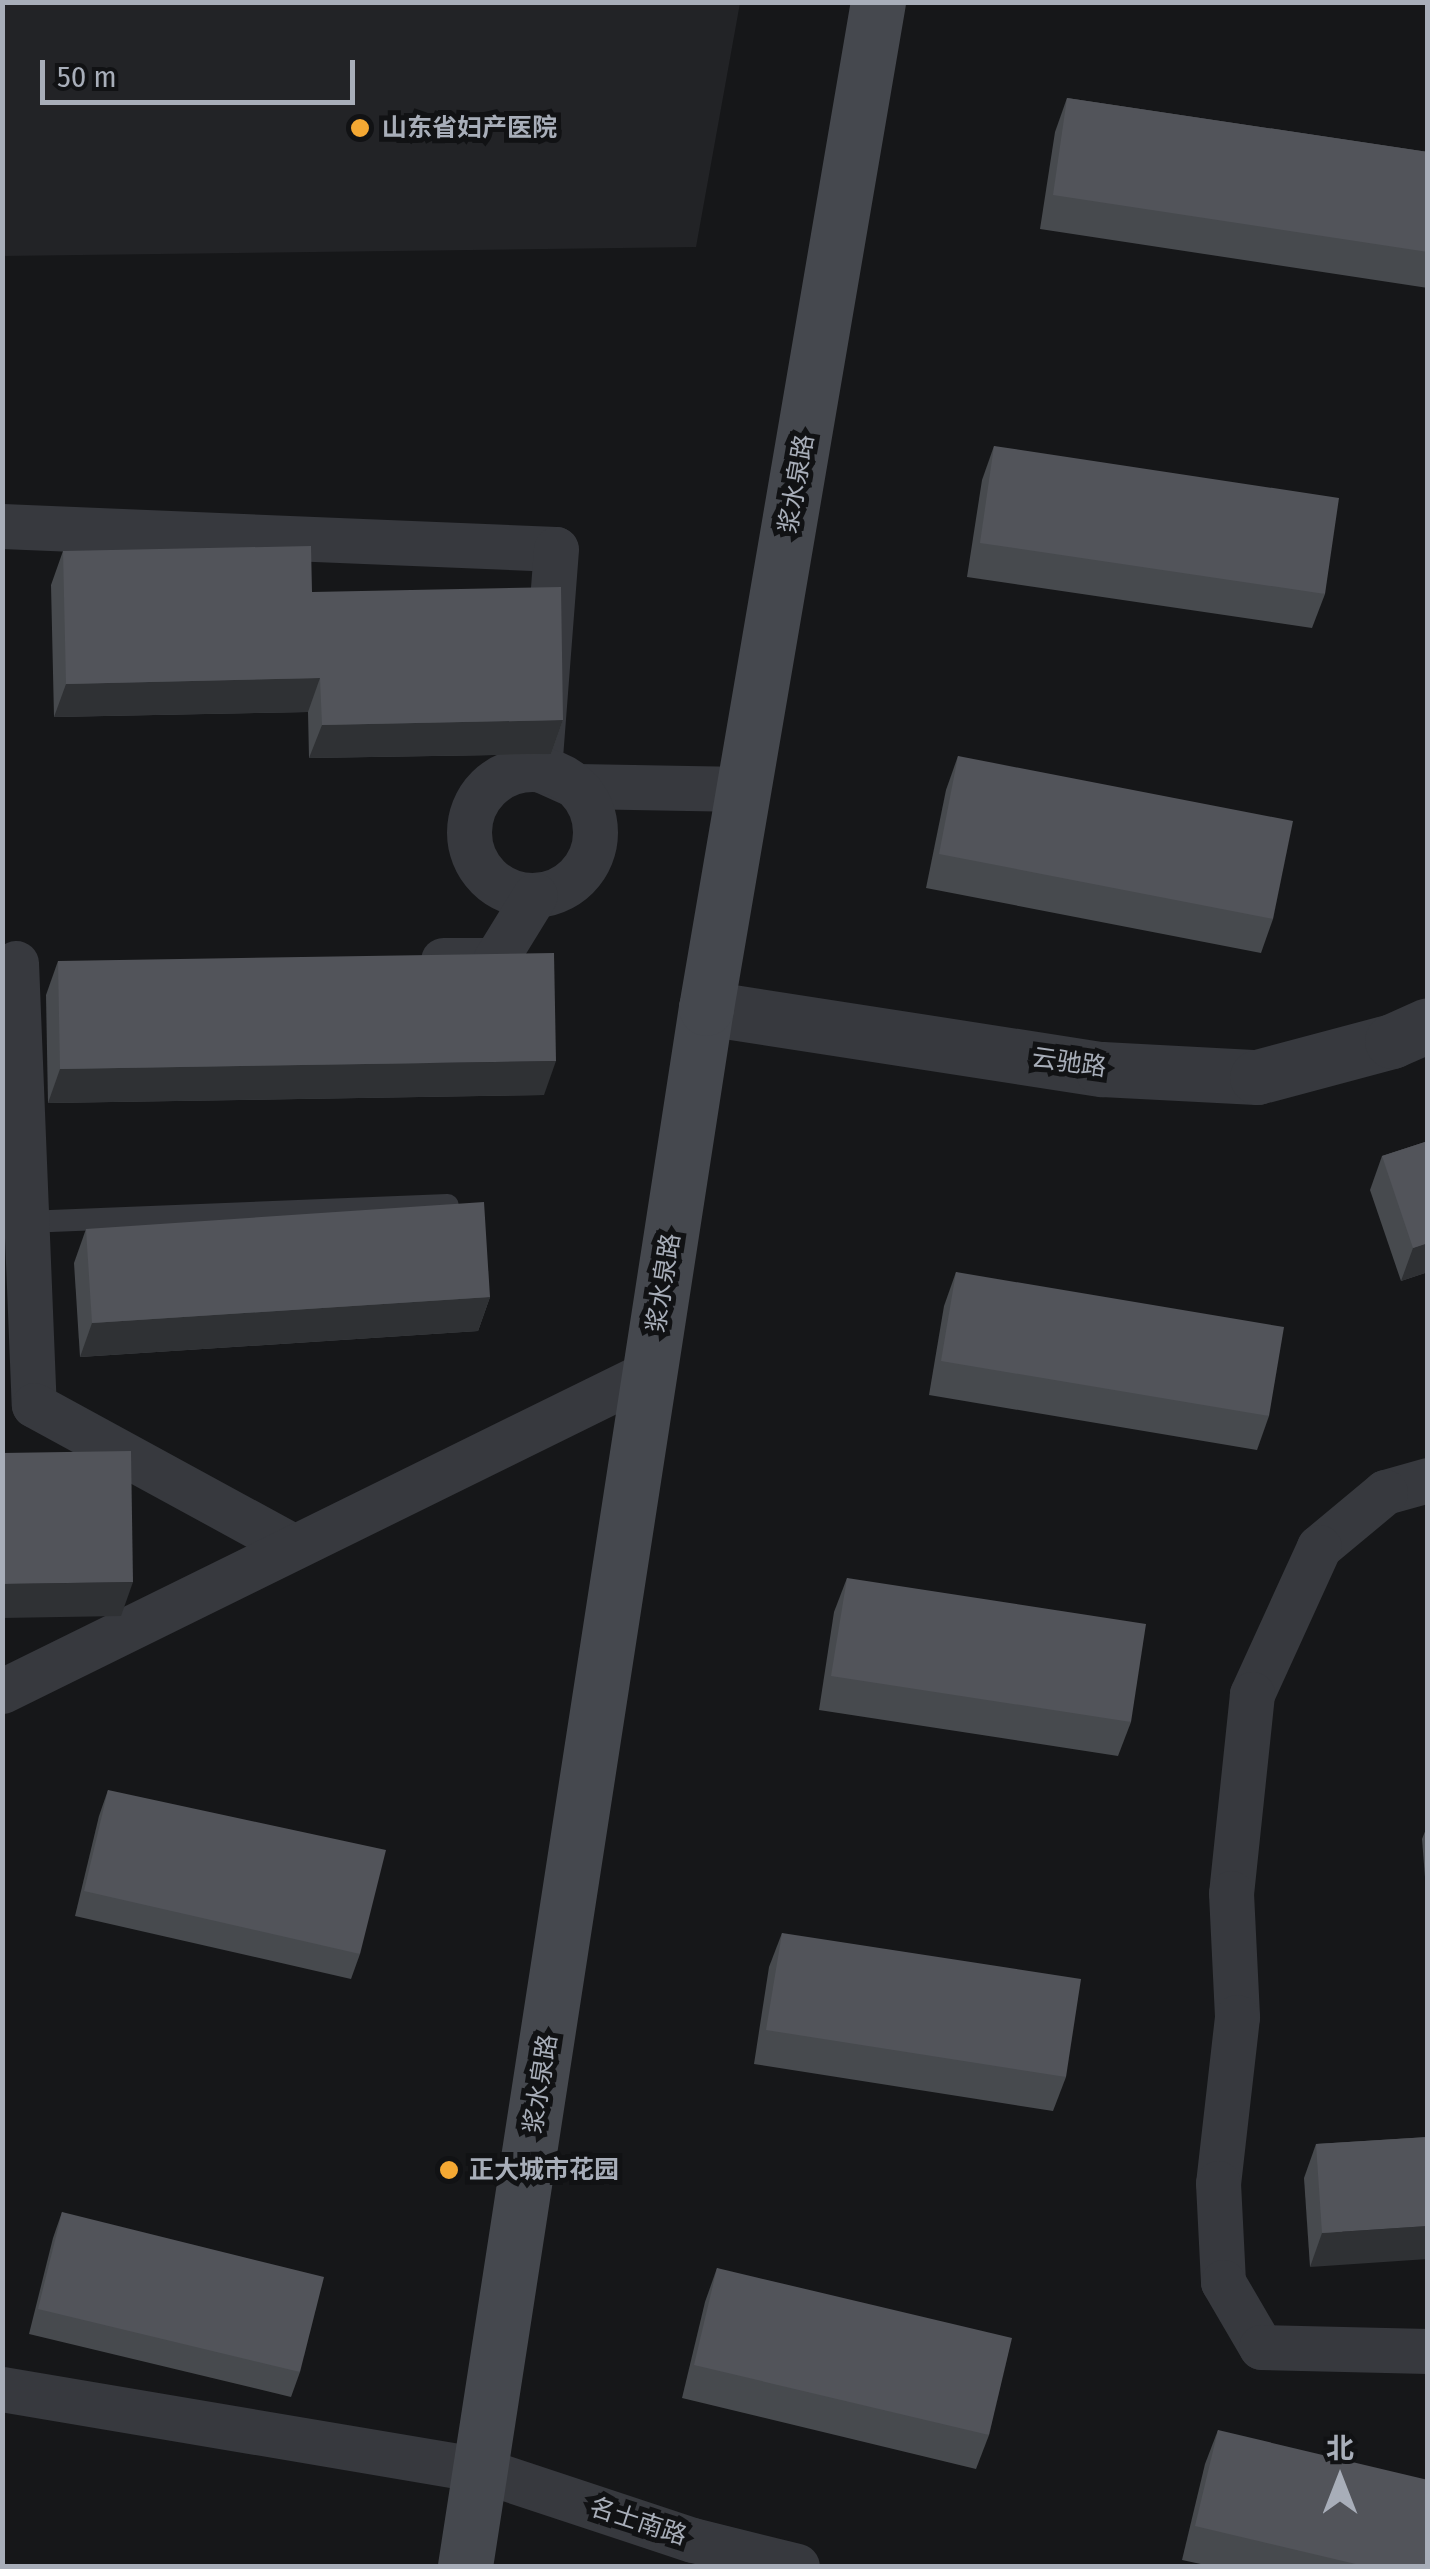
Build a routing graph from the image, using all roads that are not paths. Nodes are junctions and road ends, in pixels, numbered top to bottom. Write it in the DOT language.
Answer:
graph roads {
  1 [pos="878,2"];
  2 [pos="2,526"];
  3 [pos="558,778"];
  4 [pos="744,789"];
  5 [pos="535,895"];
  6 [pos="395,960"];
  7 [pos="25,962"];
  8 [pos="706,1008"];
  9 [pos="1428,1025"];
  10 [pos="14,1178"];
  11 [pos="480,1204"];
  12 [pos="26,1222"];
  13 [pos="650,1372"];
  14 [pos="18,1416"];
  15 [pos="1428,1480"];
  16 [pos="294,1548"];
  17 [pos="2,1690"];
  18 [pos="1428,2351"];
  19 [pos="2,2390"];
  20 [pos="481,2470"];
  21 [pos="465,2566"];
  22 [pos="798,2566"];
  1 -- 4 [label="main road, 浆水泉路"];
  2 -- 3 [label="street"];
  3 -- 4 [label="street"];
  3 -- 5 [label="street"];
  3 -- 5 [label="street"];
  4 -- 8 [label="main road, 浆水泉路"];
  5 -- 6 [label="street"];
  7 -- 10 [label="street"];
  8 -- 9 [label="street, 云驰路"];
  8 -- 13 [label="main road, 浆水泉路"];
  10 -- 12 [label="street"];
  11 -- 12 [label="lane"];
  12 -- 14 [label="street"];
  13 -- 16 [label="street"];
  13 -- 20 [label="main road, 浆水泉路"];
  14 -- 16 [label="street"];
  15 -- 18 [label="street"];
  16 -- 17 [label="street"];
  19 -- 20 [label="street, 名士南路"];
  20 -- 21 [label="main road, 浆水泉路"];
  20 -- 22 [label="street, 名士南路"];
}
